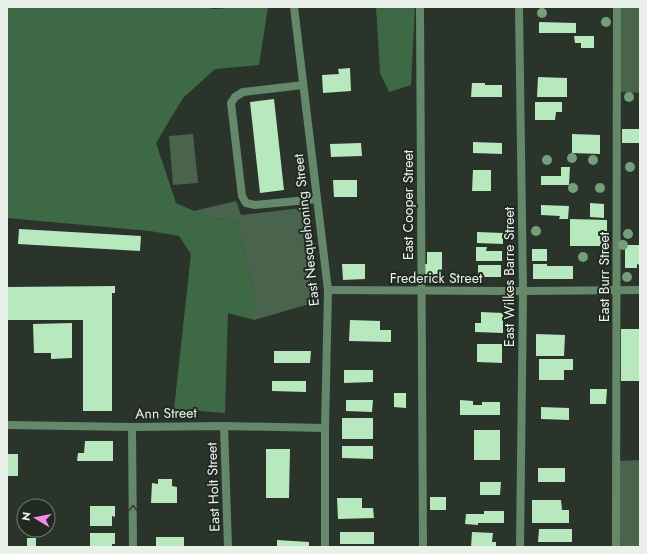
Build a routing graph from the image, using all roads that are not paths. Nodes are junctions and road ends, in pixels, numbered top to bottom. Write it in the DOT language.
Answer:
graph roads {
  1 [pos="294,7"];
  2 [pos="420,7"];
  3 [pos="519,7"];
  4 [pos="617,7"];
  5 [pos="303,85"];
  6 [pos="317,200"];
  7 [pos="328,290"];
  8 [pos="617,290"];
  9 [pos="640,290"];
  10 [pos="422,291"];
  11 [pos="523,291"];
  12 [pos="7,425"];
  13 [pos="224,426"];
  14 [pos="132,427"];
  15 [pos="325,428"];
  16 [pos="133,547"];
  17 [pos="228,547"];
  18 [pos="325,547"];
  19 [pos="423,547"];
  20 [pos="520,547"];
  21 [pos="616,547"];
  1 -- 5 [label="street, East Nesquehoning Street"];
  2 -- 10 [label="street, East Cooper Street"];
  3 -- 11 [label="street, East Wilkes Barre Street"];
  4 -- 8 [label="street, East Burr Street"];
  5 -- 6 [label="street, East Nesquehoning Street"];
  5 -- 6 [label="street"];
  6 -- 7 [label="street, East Nesquehoning Street"];
  7 -- 10 [label="street, Frederick Street"];
  7 -- 15 [label="street, East Nesquehoning Street"];
  8 -- 9 [label="street, Frederick Street"];
  8 -- 11 [label="street, Frederick Street"];
  8 -- 21 [label="street, East Burr Street"];
  10 -- 11 [label="street, Frederick Street"];
  10 -- 19 [label="street, East Cooper Street"];
  11 -- 20 [label="street, East Wilkes Barre Street"];
  12 -- 14 [label="street, Ann Street"];
  13 -- 14 [label="street, Ann Street"];
  13 -- 15 [label="street, Ann Street"];
  13 -- 17 [label="street, East Holt Street"];
  16 -- 14 [label="street, one-way"];
  15 -- 18 [label="street, East Nesquehoning Street"];
}
